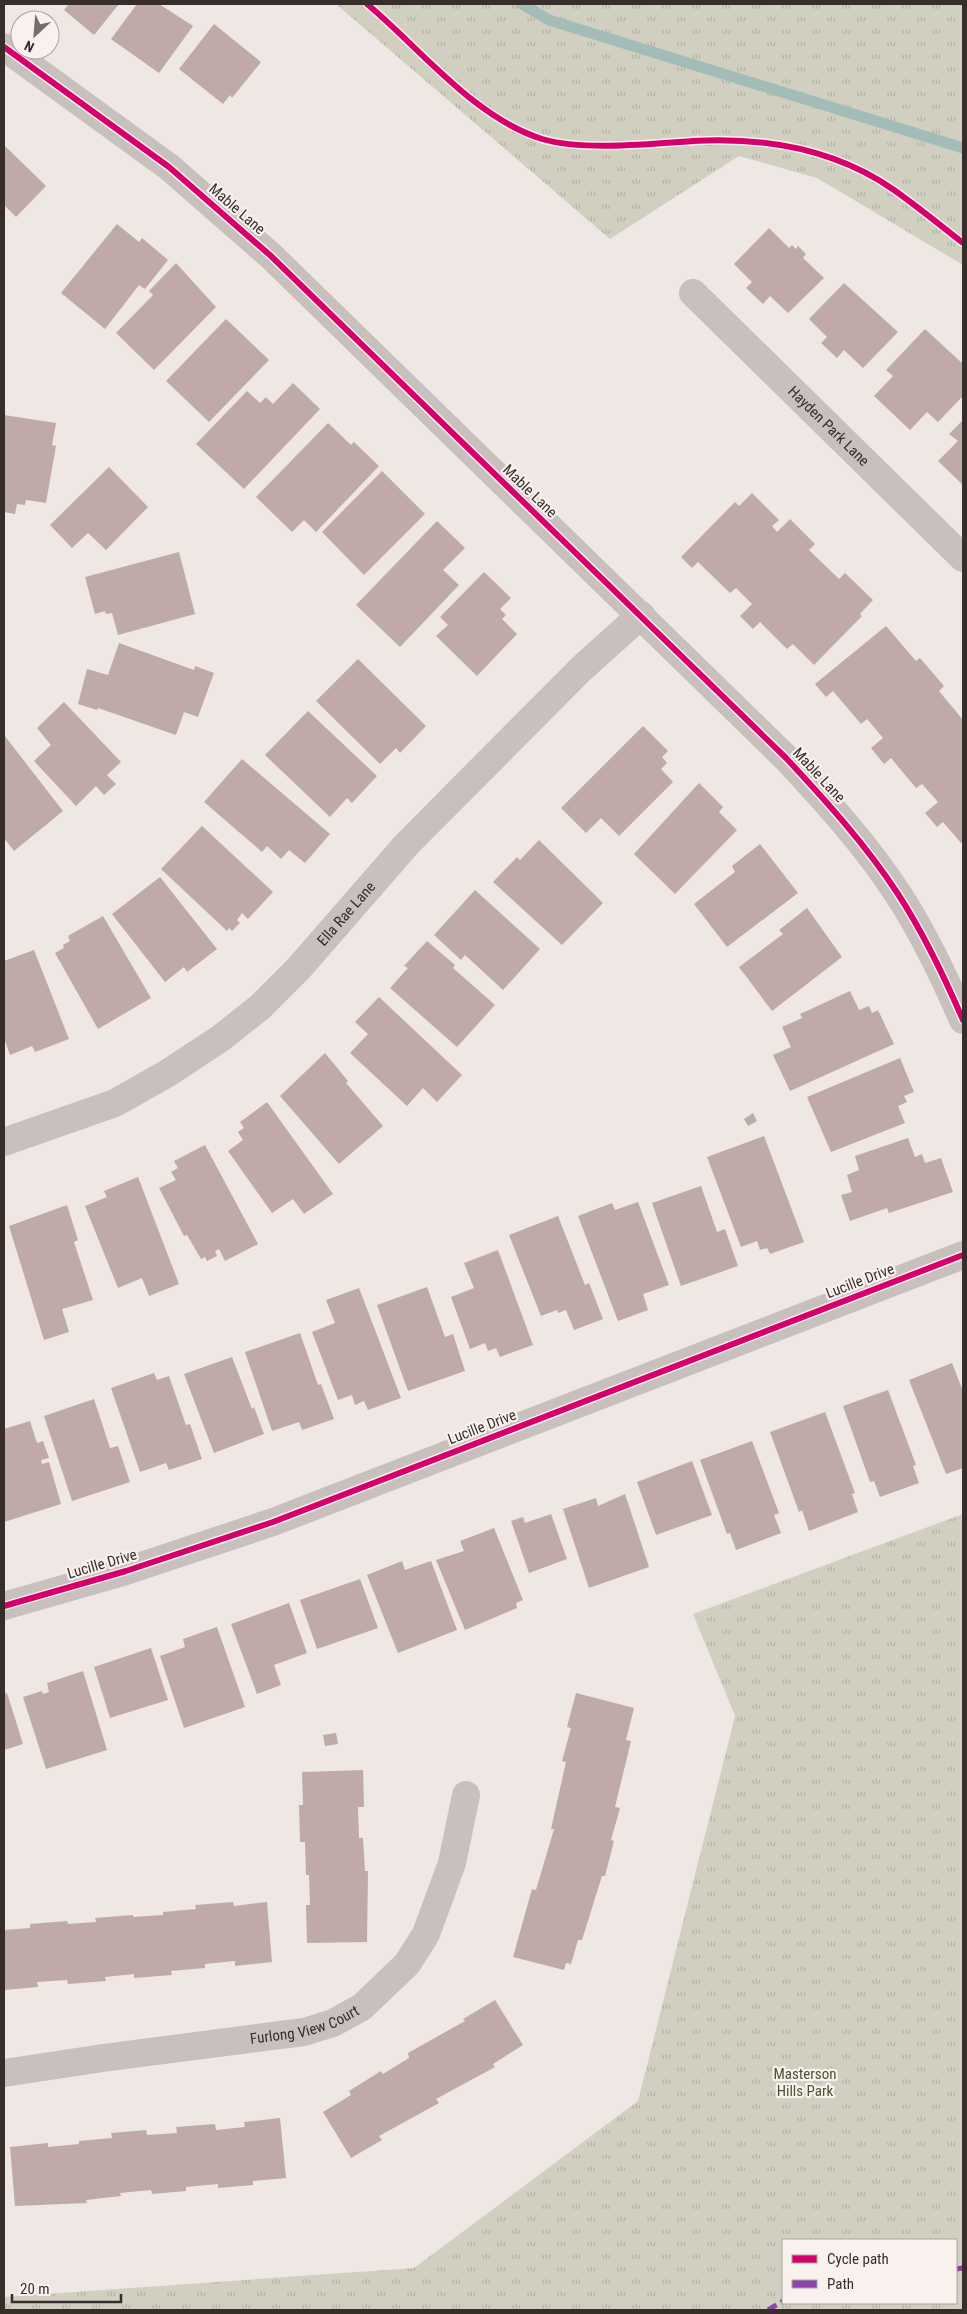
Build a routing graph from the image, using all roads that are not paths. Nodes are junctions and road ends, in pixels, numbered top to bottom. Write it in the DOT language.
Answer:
graph roads {
  1 [pos="4,47"];
  2 [pos="693,293"];
  3 [pos="963,558"];
  4 [pos="640,615"];
  5 [pos="963,1020"];
  6 [pos="4,1142"];
  7 [pos="963,1255"];
  8 [pos="4,1606"];
  9 [pos="466,1795"];
  10 [pos="4,2073"];
  1 -- 4 [label="street, Mable Lane"];
  2 -- 3 [label="street, Hayden Park Lane"];
  4 -- 5 [label="street, Mable Lane"];
  4 -- 6 [label="street, Ella Rae Lane"];
  7 -- 8 [label="street, Lucille Drive"];
  9 -- 10 [label="street, Furlong View Court"];
}
